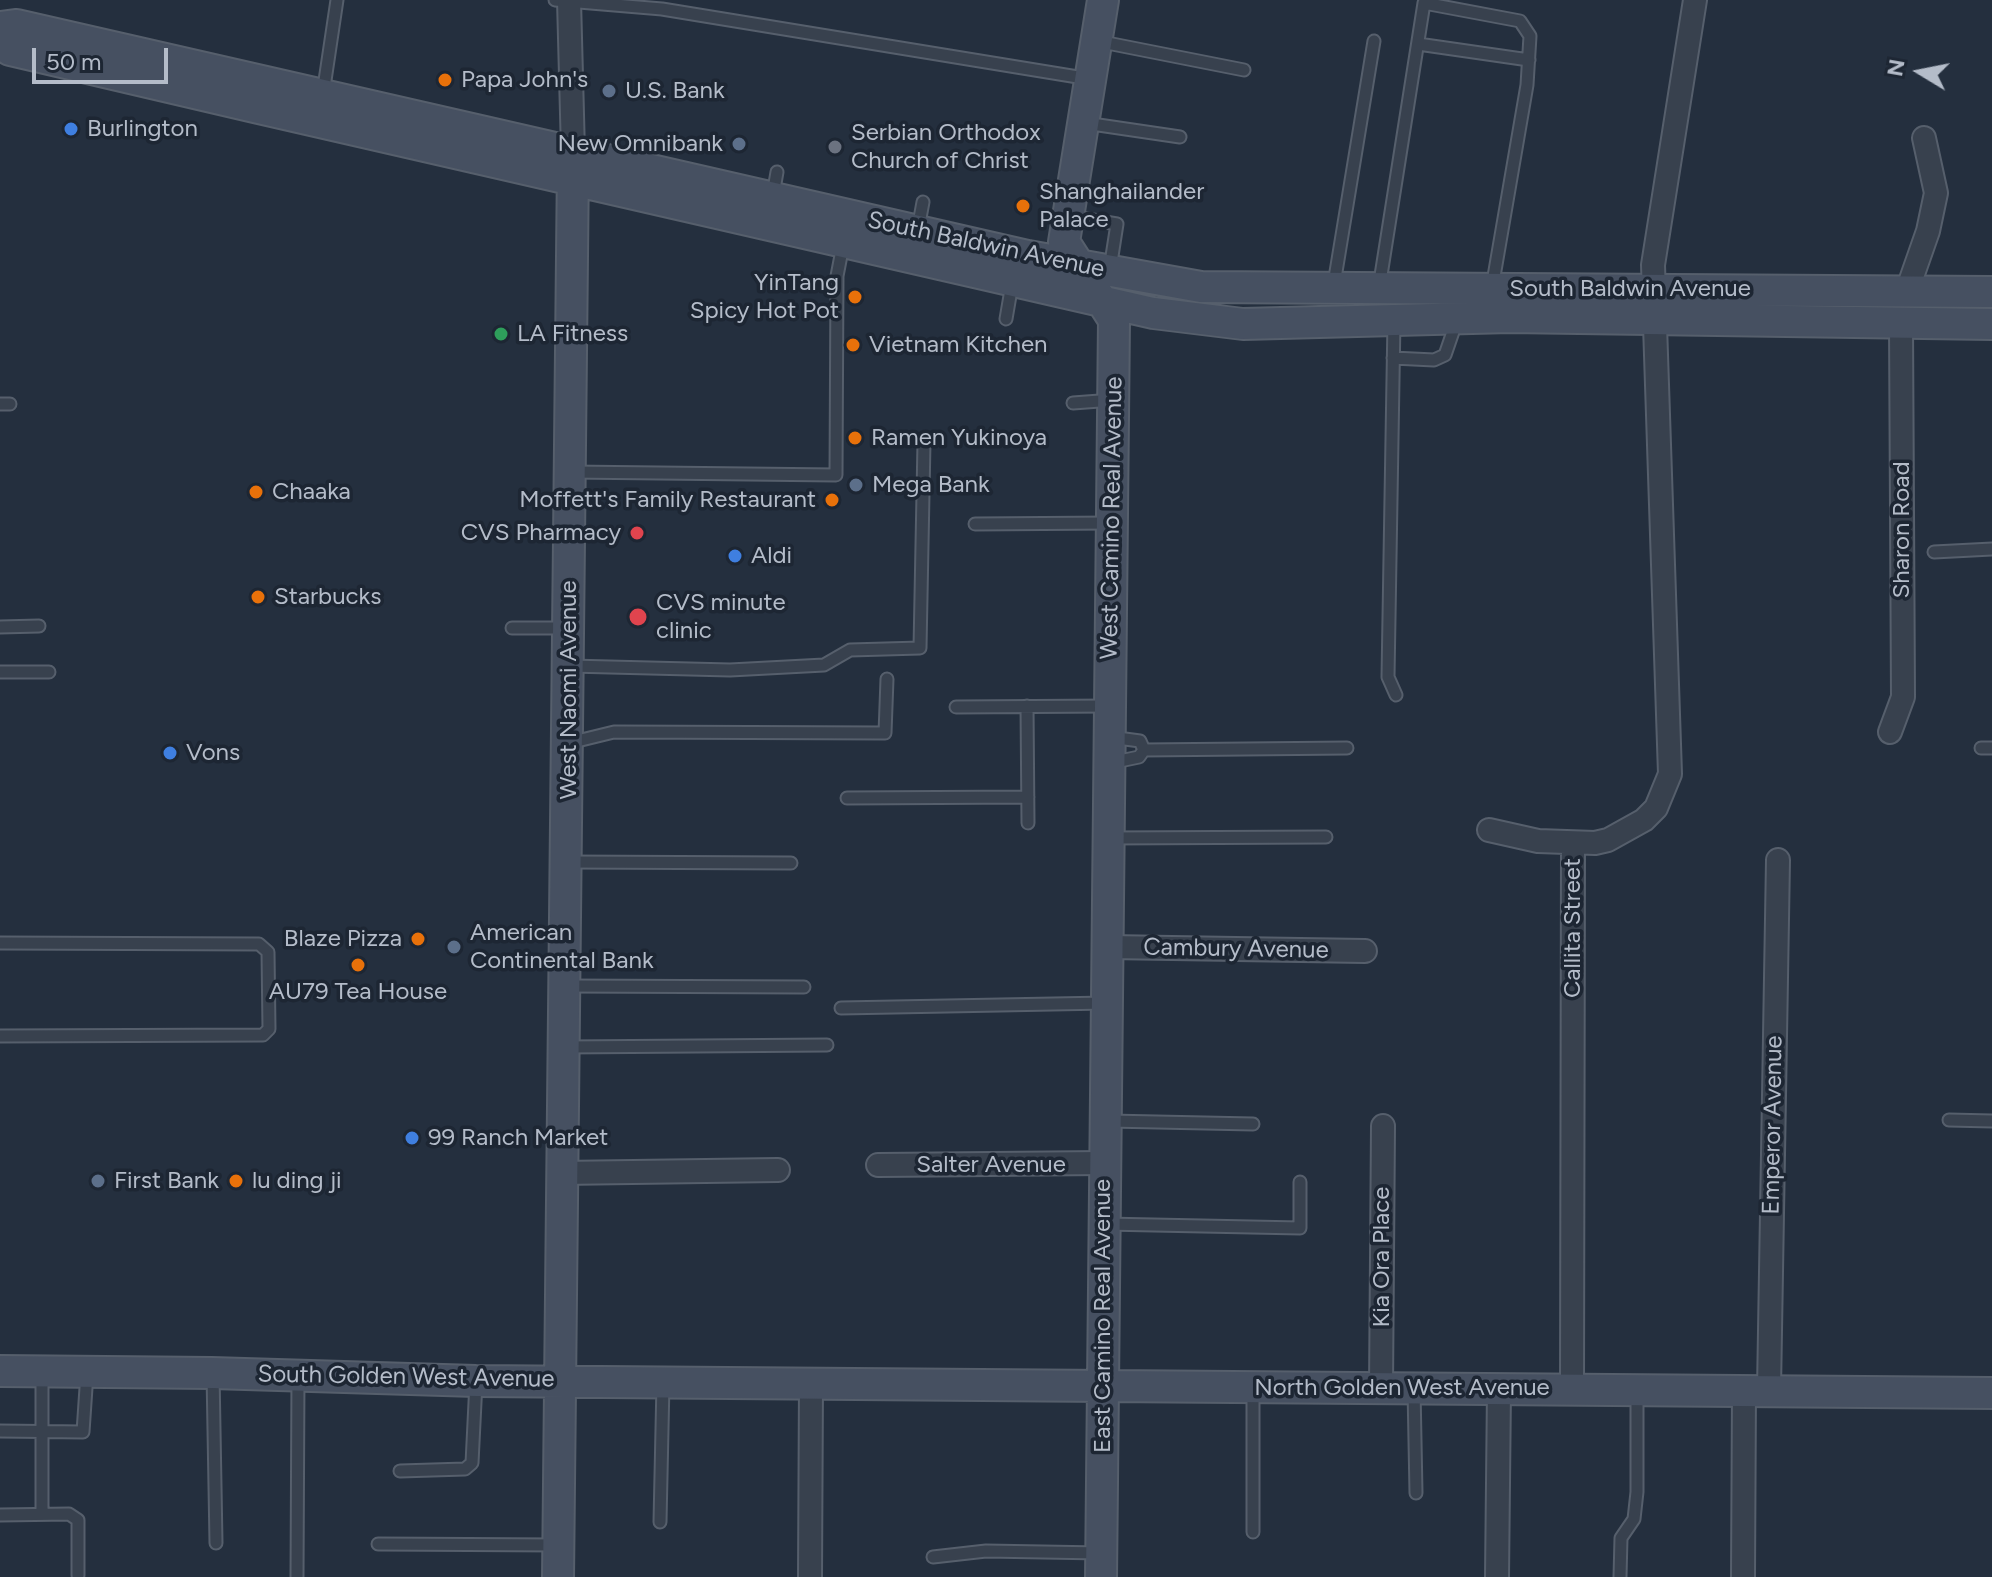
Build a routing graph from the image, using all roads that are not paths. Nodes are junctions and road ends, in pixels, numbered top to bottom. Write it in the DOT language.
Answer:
graph roads {
  1 [pos="337,0"];
  2 [pos="1103,0"];
  3 [pos="1695,0"];
  4 [pos="564,1"];
  5 [pos="0,27"];
  6 [pos="1097,41"];
  7 [pos="1374,41"];
  8 [pos="0,43"];
  9 [pos="1418,44"];
  10 [pos="1529,60"];
  11 [pos="1244,70"];
  12 [pos="1091,79"];
  13 [pos="322,95"];
  14 [pos="1083,123"];
  15 [pos="1180,137"];
  16 [pos="1924,138"];
  17 [pos="573,167"];
  18 [pos="1068,216"];
  19 [pos="846,229"];
  20 [pos="1079,266"];
  21 [pos="1013,279"];
  22 [pos="1104,286"];
  23 [pos="1492,288"];
  24 [pos="1334,289"];
  25 [pos="1379,289"];
  26 [pos="1655,289"];
  27 [pos="1907,291"];
  28 [pos="1992,292"];
  29 [pos="1457,318"];
  30 [pos="1006,319"];
  31 [pos="1394,319"];
  32 [pos="1657,320"];
  33 [pos="1992,324"];
  34 [pos="1901,325"];
  35 [pos="1393,358"];
  36 [pos="1113,400"];
  37 [pos="1073,403"];
  38 [pos="924,442"];
  39 [pos="571,472"];
  40 [pos="1112,523"];
  41 [pos="975,524"];
  42 [pos="1992,549"];
  43 [pos="1934,552"];
  44 [pos="39,626"];
  45 [pos="0,627"];
  46 [pos="512,628"];
  47 [pos="569,628"];
  48 [pos="569,666"];
  49 [pos="0,672"];
  50 [pos="49,672"];
  51 [pos="887,679"];
  52 [pos="1396,695"];
  53 [pos="1027,706"];
  54 [pos="1110,706"];
  55 [pos="956,707"];
  56 [pos="1890,732"];
  57 [pos="568,743"];
  58 [pos="1347,748"];
  59 [pos="1110,750"];
  60 [pos="1144,750"];
  61 [pos="1028,797"];
  62 [pos="847,798"];
  63 [pos="1028,823"];
  64 [pos="1489,830"];
  65 [pos="1326,837"];
  66 [pos="1109,838"];
  67 [pos="1573,843"];
  68 [pos="1778,860"];
  69 [pos="567,862"];
  70 [pos="791,863"];
  71 [pos="0,943"];
  72 [pos="1108,947"];
  73 [pos="1365,951"];
  74 [pos="566,986"];
  75 [pos="804,987"];
  76 [pos="1107,1003"];
  77 [pos="841,1008"];
  78 [pos="0,1036"];
  79 [pos="827,1045"];
  80 [pos="566,1047"];
  81 [pos="1106,1054"];
  82 [pos="1949,1120"];
  83 [pos="1104,1121"];
  84 [pos="1992,1121"];
  85 [pos="1253,1124"];
  86 [pos="1383,1126"];
  87 [pos="1104,1163"];
  88 [pos="878,1165"];
  89 [pos="778,1170"];
  90 [pos="560,1173"];
  91 [pos="1300,1182"];
  92 [pos="1104,1224"];
  93 [pos="0,1371"];
  94 [pos="42,1372"];
  95 [pos="87,1372"];
  96 [pos="212,1373"];
  97 [pos="298,1377"];
  98 [pos="560,1380"];
  99 [pos="476,1381"];
  100 [pos="663,1382"];
  101 [pos="811,1383"];
  102 [pos="1102,1387"];
  103 [pos="1253,1387"];
  104 [pos="1381,1388"];
  105 [pos="1414,1389"];
  106 [pos="1499,1389"];
  107 [pos="1572,1389"];
  108 [pos="1637,1389"];
  109 [pos="1757,1390"];
  110 [pos="1992,1393"];
  111 [pos="0,1431"];
  112 [pos="42,1431"];
  113 [pos="400,1471"];
  114 [pos="1416,1493"];
  115 [pos="42,1514"];
  116 [pos="0,1515"];
  117 [pos="660,1522"];
  118 [pos="1253,1532"];
  119 [pos="216,1543"];
  120 [pos="378,1544"];
  121 [pos="559,1545"];
  122 [pos="933,1557"];
  123 [pos="1101,1565"];
  124 [pos="78,1575"];
  125 [pos="297,1577"];
  126 [pos="558,1577"];
  127 [pos="810,1577"];
  128 [pos="1497,1577"];
  129 [pos="1620,1577"];
  130 [pos="1743,1577"];
  1 -- 13 [label="lane"];
  2 -- 6 [label="street, West Camino Real Avenue"];
  3 -- 26 [label="street, Callita Street"];
  4 -- 12 [label="lane"];
  4 -- 17 [label="street, West Naomi Avenue"];
  5 -- 13 [label="street, South Baldwin Avenue"];
  6 -- 11 [label="lane"];
  6 -- 12 [label="street, West Camino Real Avenue"];
  7 -- 24 [label="lane"];
  8 -- 17 [label="street, South Baldwin Avenue"];
  9 -- 10 [label="lane"];
  9 -- 10 [label="lane"];
  9 -- 25 [label="lane"];
  10 -- 23 [label="lane"];
  12 -- 14 [label="street, West Camino Real Avenue"];
  13 -- 17 [label="street, South Baldwin Avenue"];
  14 -- 15 [label="lane"];
  14 -- 18 [label="street, West Camino Real Avenue"];
  16 -- 27 [label="street"];
  17 -- 19 [label="street, South Baldwin Avenue"];
  17 -- 19 [label="street, South Baldwin Avenue"];
  17 -- 39 [label="street, West Naomi Avenue"];
  18 -- 20 [label="street, West Camino Real Avenue"];
  18 -- 22 [label="lane"];
  19 -- 20 [label="street, South Baldwin Avenue"];
  19 -- 21 [label="street, South Baldwin Avenue"];
  19 -- 39 [label="lane"];
  20 -- 22 [label="street, West Camino Real Avenue"];
  21 -- 22 [label="street, South Baldwin Avenue"];
  21 -- 30 [label="lane"];
  22 -- 24 [label="street, South Baldwin Avenue"];
  22 -- 31 [label="street, South Baldwin Avenue"];
  22 -- 36 [label="street, West Camino Real Avenue"];
  23 -- 25 [label="street, South Baldwin Avenue"];
  23 -- 26 [label="street, South Baldwin Avenue"];
  24 -- 25 [label="street, South Baldwin Avenue"];
  26 -- 27 [label="street, South Baldwin Avenue"];
  26 -- 32 [label="street, Callita Street"];
  27 -- 28 [label="street, South Baldwin Avenue"];
  29 -- 31 [label="street, South Baldwin Avenue"];
  29 -- 32 [label="street, South Baldwin Avenue"];
  29 -- 35 [label="lane"];
  31 -- 35 [label="lane"];
  32 -- 34 [label="street, South Baldwin Avenue"];
  32 -- 67 [label="street, Callita Street"];
  33 -- 34 [label="street, South Baldwin Avenue"];
  34 -- 56 [label="street, Sharon Road"];
  35 -- 52 [label="lane"];
  36 -- 37 [label="lane"];
  36 -- 40 [label="street, West Camino Real Avenue"];
  38 -- 48 [label="lane"];
  39 -- 47 [label="street, West Naomi Avenue"];
  40 -- 41 [label="lane"];
  40 -- 54 [label="street, West Camino Real Avenue"];
  42 -- 43 [label="lane"];
  44 -- 45 [label="lane"];
  46 -- 47 [label="lane"];
  47 -- 48 [label="street, West Naomi Avenue"];
  48 -- 57 [label="street, West Naomi Avenue"];
  49 -- 50 [label="lane"];
  51 -- 57 [label="lane"];
  53 -- 54 [label="lane"];
  53 -- 55 [label="lane"];
  53 -- 61 [label="lane"];
  54 -- 59 [label="street, West Camino Real Avenue"];
  57 -- 69 [label="street, West Naomi Avenue"];
  58 -- 60 [label="lane"];
  59 -- 60 [label="lane"];
  59 -- 60 [label="lane"];
  59 -- 66 [label="street, West Camino Real Avenue"];
  61 -- 62 [label="lane"];
  61 -- 63 [label="lane"];
  64 -- 67 [label="street"];
  65 -- 66 [label="lane"];
  66 -- 72 [label="street, West Camino Real Avenue"];
  67 -- 107 [label="street, Callita Street"];
  68 -- 109 [label="street, Emperor Avenue"];
  69 -- 70 [label="lane"];
  69 -- 74 [label="street, West Naomi Avenue"];
  71 -- 78 [label="lane"];
  72 -- 73 [label="street, Cambury Avenue"];
  72 -- 76 [label="street, West Camino Real Avenue"];
  74 -- 75 [label="lane"];
  74 -- 80 [label="street, West Naomi Avenue"];
  76 -- 77 [label="lane"];
  76 -- 81 [label="street, West Camino Real Avenue"];
  79 -- 80 [label="lane"];
  80 -- 90 [label="street, West Naomi Avenue"];
  81 -- 83 [label="street, East Camino Real Avenue"];
  82 -- 84 [label="lane"];
  83 -- 85 [label="lane"];
  83 -- 87 [label="street, East Camino Real Avenue"];
  86 -- 104 [label="street, Kia Ora Place"];
  87 -- 88 [label="street, Salter Avenue"];
  87 -- 92 [label="street, East Camino Real Avenue"];
  89 -- 90 [label="street"];
  90 -- 98 [label="street, West Naomi Avenue"];
  91 -- 92 [label="lane"];
  92 -- 102 [label="street, East Camino Real Avenue"];
  93 -- 94 [label="street, South Golden West Avenue"];
  94 -- 95 [label="street, South Golden West Avenue"];
  94 -- 112 [label="lane"];
  95 -- 96 [label="street, South Golden West Avenue"];
  95 -- 112 [label="lane"];
  96 -- 97 [label="street, South Golden West Avenue"];
  96 -- 119 [label="lane"];
  97 -- 99 [label="street, South Golden West Avenue"];
  97 -- 125 [label="lane"];
  98 -- 99 [label="street, South Golden West Avenue"];
  98 -- 100 [label="street, South Golden West Avenue"];
  98 -- 121 [label="street, West Naomi Avenue"];
  99 -- 113 [label="lane"];
  100 -- 101 [label="street, South Golden West Avenue"];
  100 -- 117 [label="lane"];
  101 -- 102 [label="street, North Golden West Avenue"];
  101 -- 127 [label="street"];
  102 -- 103 [label="street, North Golden West Avenue"];
  102 -- 123 [label="street, East Camino Real Avenue"];
  103 -- 104 [label="street, North Golden West Avenue"];
  103 -- 118 [label="lane"];
  104 -- 105 [label="street, North Golden West Avenue"];
  105 -- 106 [label="street, North Golden West Avenue"];
  105 -- 114 [label="lane"];
  106 -- 107 [label="street, North Golden West Avenue"];
  106 -- 128 [label="street"];
  107 -- 108 [label="street, North Golden West Avenue"];
  108 -- 109 [label="street, North Golden West Avenue"];
  108 -- 129 [label="lane"];
  109 -- 110 [label="street, North Golden West Avenue"];
  109 -- 130 [label="street, Emperor Avenue"];
  111 -- 112 [label="lane"];
  112 -- 115 [label="lane"];
  115 -- 116 [label="lane"];
  115 -- 124 [label="lane"];
  120 -- 121 [label="lane"];
  121 -- 126 [label="street, West Naomi Avenue"];
  122 -- 123 [label="lane"];
}
